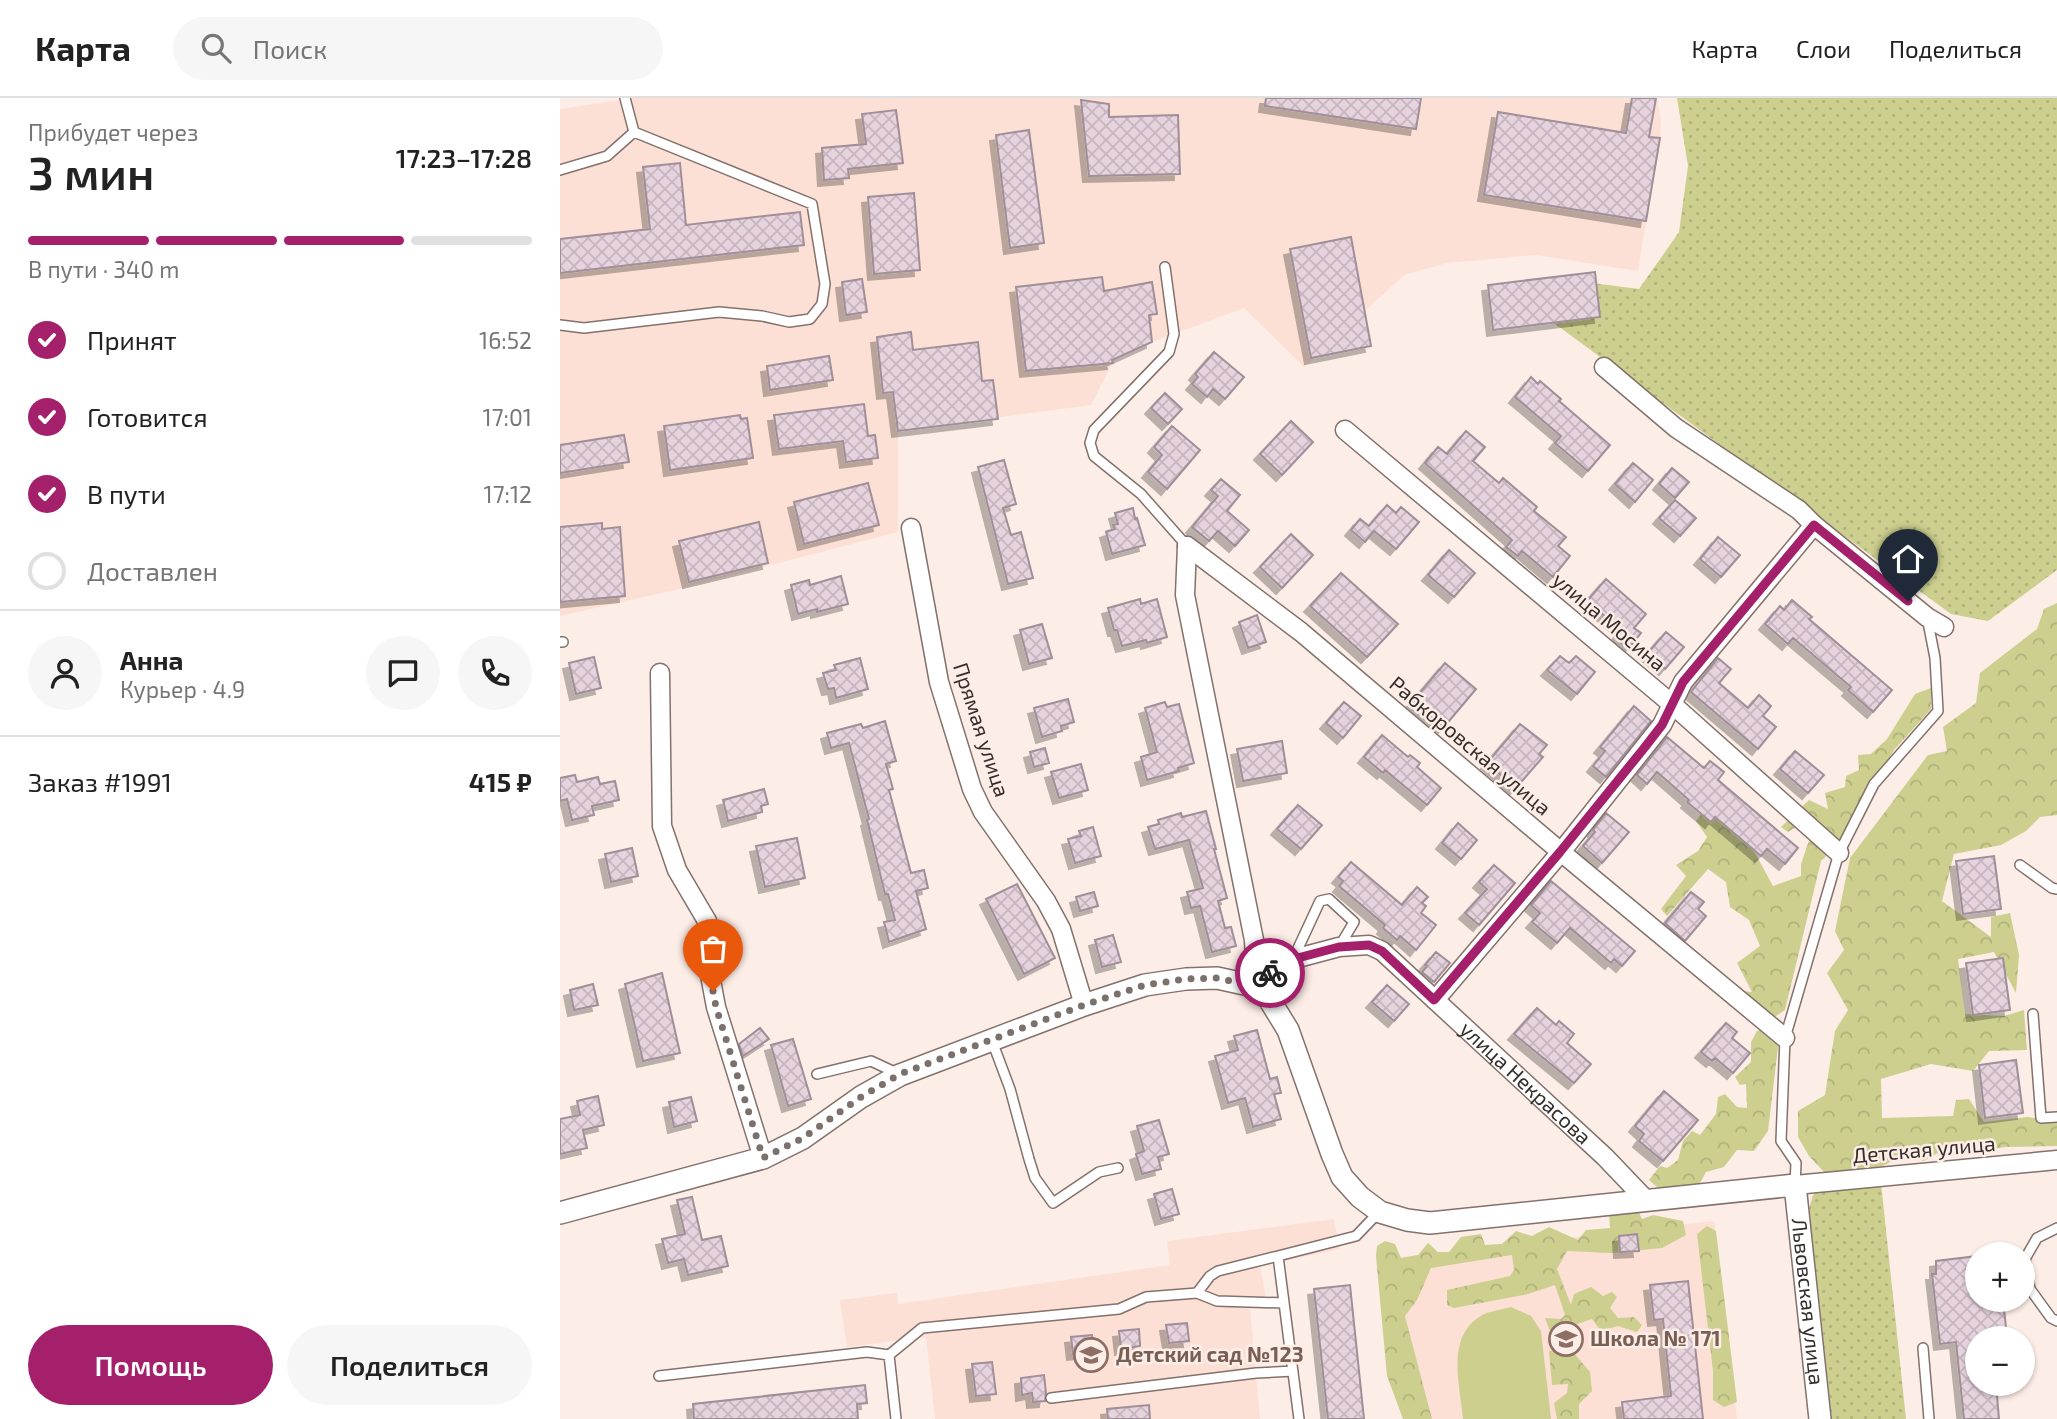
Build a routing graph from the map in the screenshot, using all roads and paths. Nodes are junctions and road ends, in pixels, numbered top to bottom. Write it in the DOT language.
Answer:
graph roads {
  1 [pos="625,98"];
  2 [pos="634,132"];
  3 [pos="560,170"];
  4 [pos="1165,267"];
  5 [pos="560,326"];
  6 [pos="1604,367"];
  7 [pos="1345,430"];
  8 [pos="1814,525"];
  9 [pos="911,528"];
  10 [pos="1187,546"];
  11 [pos="1927,617"];
  12 [pos="1944,627"];
  13 [pos="660,673"];
  14 [pos="1673,705"];
  15 [pos="1560,852"];
  16 [pos="1839,853"];
  17 [pos="2020,865"];
  18 [pos="2057,888"];
  19 [pos="1339,947"];
  20 [pos="1294,959"];
  21 [pos="1249,985"];
  22 [pos="1434,1000"];
  23 [pos="1084,1005"];
  24 [pos="2033,1014"];
  25 [pos="1785,1038"];
  26 [pos="992,1039"];
  27 [pos="817,1074"];
  28 [pos="900,1074"];
  29 [pos="2057,1116"];
  30 [pos="763,1158"];
  31 [pos="2057,1160"];
  32 [pos="1118,1168"];
  33 [pos="1795,1185"];
  34 [pos="1647,1201"];
  35 [pos="1380,1212"];
  36 [pos="560,1213"];
  37 [pos="2057,1228"];
  38 [pos="1278,1256"];
  39 [pos="1197,1293"];
  40 [pos="1284,1303"];
  41 [pos="2057,1321"];
  42 [pos="1923,1348"];
  43 [pos="888,1355"];
  44 [pos="1293,1371"];
  45 [pos="659,1376"];
  46 [pos="1051,1398"];
  47 [pos="896,1419"];
  48 [pos="1299,1419"];
  49 [pos="1820,1419"];
  50 [pos="1929,1419"];
  1 -- 2 [label="lane"];
  2 -- 3 [label="lane"];
  2 -- 5 [label="lane"];
  4 -- 10 [label="lane"];
  6 -- 8 [label="street"];
  7 -- 14 [label="street, улица Мосина"];
  8 -- 11 [label="street"];
  8 -- 14 [label="street"];
  9 -- 23 [label="street, Прямая улица"];
  10 -- 15 [label="street, Рабкоровская улица"];
  10 -- 21 [label="street"];
  11 -- 12 [label="street"];
  11 -- 16 [label="lane"];
  13 -- 30 [label="street"];
  14 -- 15 [label="street"];
  14 -- 16 [label="street, улица Мосина"];
  15 -- 22 [label="street"];
  15 -- 25 [label="street, Рабкоровская улица"];
  16 -- 25 [label="lane"];
  17 -- 18 [label="lane"];
  19 -- 20 [label="street, улица Некрасова"];
  19 -- 20 [label="lane"];
  19 -- 22 [label="street, улица Некрасова"];
  20 -- 21 [label="street, улица Некрасова"];
  21 -- 23 [label="street"];
  21 -- 35 [label="street"];
  22 -- 34 [label="street, улица Некрасова"];
  23 -- 26 [label="street"];
  24 -- 29 [label="lane"];
  25 -- 33 [label="lane"];
  26 -- 28 [label="street"];
  26 -- 32 [label="lane"];
  27 -- 28 [label="lane"];
  28 -- 30 [label="street"];
  30 -- 36 [label="street"];
  31 -- 33 [label="street, Детская улица"];
  33 -- 34 [label="street"];
  33 -- 49 [label="street, Львовская улица"];
  34 -- 35 [label="street"];
  35 -- 38 [label="lane"];
  37 -- 41 [label="lane"];
  38 -- 39 [label="lane"];
  38 -- 40 [label="lane"];
  39 -- 40 [label="lane"];
  39 -- 43 [label="lane"];
  40 -- 44 [label="lane"];
  42 -- 50 [label="lane"];
  43 -- 45 [label="lane"];
  43 -- 47 [label="lane"];
  44 -- 46 [label="lane"];
  44 -- 48 [label="lane"];
}
